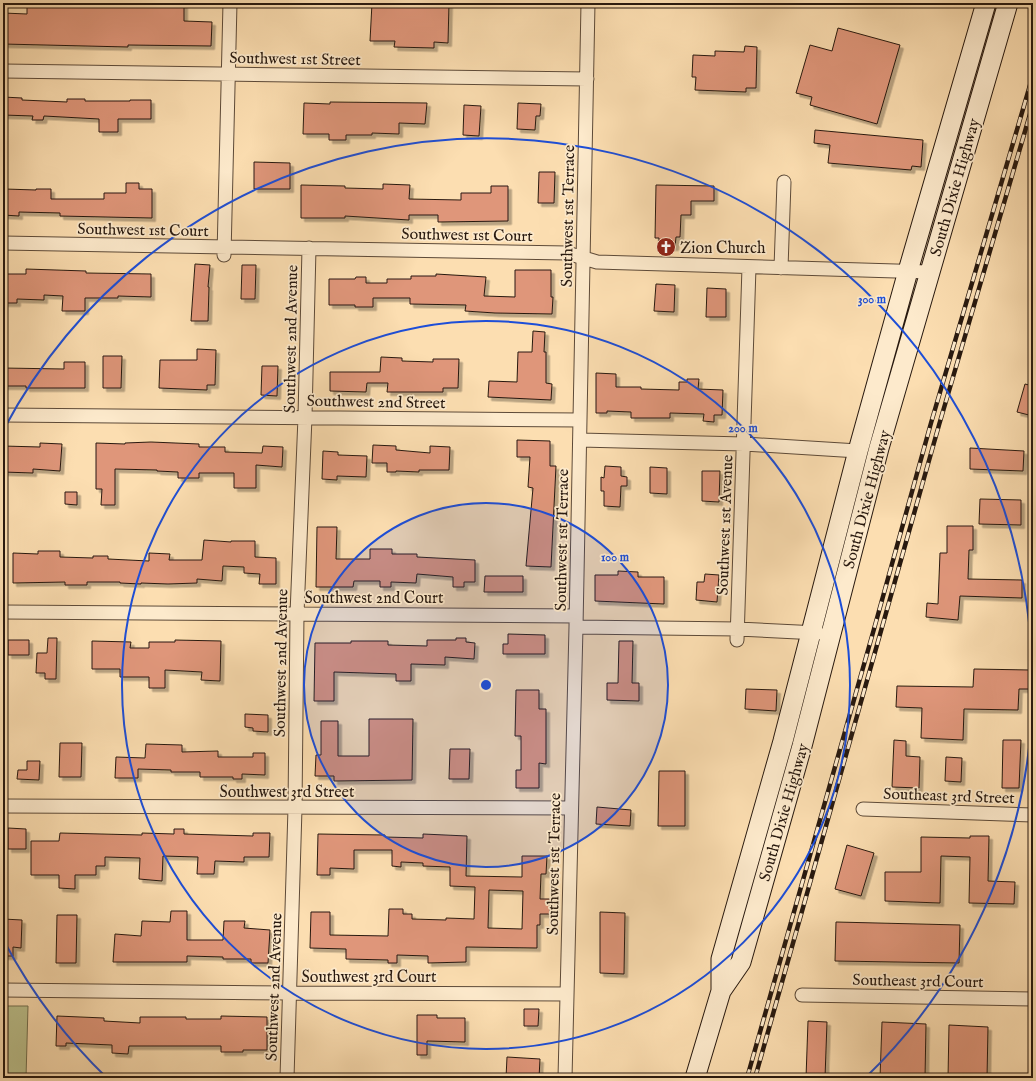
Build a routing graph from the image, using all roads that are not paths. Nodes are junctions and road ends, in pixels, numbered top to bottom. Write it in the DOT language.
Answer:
graph roads {
  1 [pos="230,3"];
  2 [pos="588,3"];
  3 [pos="986,3"];
  4 [pos="1008,3"];
  5 [pos="3,71"];
  6 [pos="229,74"];
  7 [pos="587,78"];
  8 [pos="784,182"];
  9 [pos="3,243"];
  10 [pos="309,248"];
  11 [pos="224,251"];
  12 [pos="583,258"];
  13 [pos="749,267"];
  14 [pos="781,268"];
  15 [pos="908,271"];
  16 [pos="929,272"];
  17 [pos="3,415"];
  18 [pos="305,417"];
  19 [pos="580,420"];
  20 [pos="580,440"];
  21 [pos="744,444"];
  22 [pos="858,451"];
  23 [pos="3,612"];
  24 [pos="297,614"];
  25 [pos="576,621"];
  26 [pos="812,632"];
  27 [pos="831,634"];
  28 [pos="738,635"];
  29 [pos="3,806"];
  30 [pos="295,808"];
  31 [pos="571,808"];
  32 [pos="863,809"];
  33 [pos="1033,815"];
  34 [pos="3,990"];
  35 [pos="721,992"];
  36 [pos="289,993"];
  37 [pos="567,994"];
  38 [pos="802,995"];
  39 [pos="1033,999"];
  40 [pos="287,1078"];
  41 [pos="565,1078"];
  42 [pos="695,1078"];
  1 -- 6 [label="street"];
  2 -- 7 [label="street, Southwest 1st Terrace"];
  3 -- 15 [label="main road, South Dixie Highway"];
  4 -- 16 [label="main road, South Dixie Highway"];
  5 -- 6 [label="street, Southwest 1st Street"];
  6 -- 7 [label="street, Southwest 1st Street"];
  6 -- 11 [label="street"];
  7 -- 12 [label="street, Southwest 1st Terrace"];
  8 -- 14 [label="street"];
  9 -- 11 [label="street, Southwest 1st Court"];
  10 -- 11 [label="street, Southwest 1st Court"];
  10 -- 12 [label="street, Southwest 1st Court"];
  10 -- 18 [label="street, Southwest 2nd Avenue"];
  12 -- 13 [label="street, Southwest 1st Court"];
  12 -- 19 [label="street, Southwest 1st Terrace"];
  13 -- 14 [label="street, Southwest 1st Court"];
  13 -- 21 [label="street, Southwest 1st Avenue"];
  14 -- 15 [label="street, Southwest 1st Court"];
  15 -- 16 [label="street, Southwest 1st Court"];
  15 -- 22 [label="main road, South Dixie Highway"];
  16 -- 27 [label="main road, South Dixie Highway"];
  17 -- 18 [label="street, Southwest 2nd Street"];
  18 -- 19 [label="street, Southwest 2nd Street"];
  18 -- 24 [label="street, Southwest 2nd Avenue"];
  19 -- 20 [label="street, Southwest 1st Terrace"];
  20 -- 21 [label="street"];
  20 -- 25 [label="street, Southwest 1st Terrace"];
  21 -- 22 [label="street"];
  21 -- 28 [label="street, Southwest 1st Avenue"];
  22 -- 26 [label="main road, South Dixie Highway"];
  23 -- 24 [label="street, Southwest 2nd Court"];
  24 -- 25 [label="street, Southwest 2nd Court"];
  24 -- 30 [label="street, Southwest 2nd Avenue"];
  25 -- 28 [label="street, Southwest 2nd Court"];
  25 -- 31 [label="street, Southwest 1st Terrace"];
  26 -- 27 [label="street, Southwest 2nd Court"];
  26 -- 28 [label="street, Southwest 2nd Court"];
  26 -- 35 [label="main road, South Dixie Highway"];
  27 -- 35 [label="main road, South Dixie Highway"];
  29 -- 30 [label="street, Southwest 3rd Street"];
  30 -- 31 [label="street, Southwest 3rd Street"];
  30 -- 36 [label="street, Southwest 2nd Avenue"];
  31 -- 37 [label="street, Southwest 1st Terrace"];
  32 -- 33 [label="street, Southeast 3rd Street"];
  34 -- 36 [label="street, Southwest 3rd Court"];
  35 -- 42 [label="main road, South Dixie Highway"];
  36 -- 37 [label="street, Southwest 3rd Court"];
  36 -- 40 [label="street, Southwest 2nd Avenue"];
  37 -- 41 [label="street, Southwest 1st Terrace"];
  38 -- 39 [label="street, Southeast 3rd Court"];
}
